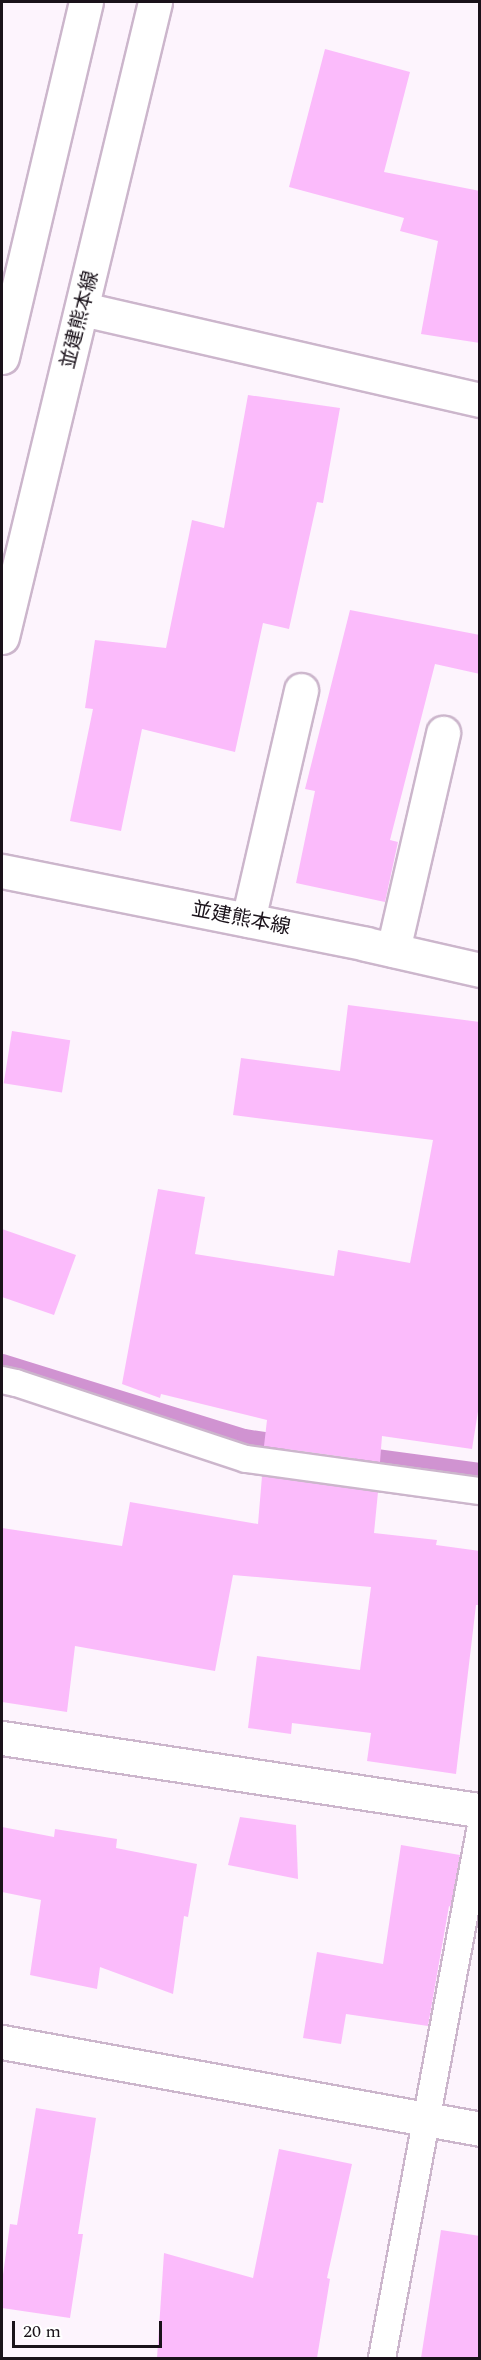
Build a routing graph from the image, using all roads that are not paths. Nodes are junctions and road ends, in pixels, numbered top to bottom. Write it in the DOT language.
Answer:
graph roads {
  1 [pos="87,2"];
  2 [pos="155,2"];
  3 [pos="9,290"];
  4 [pos="83,309"];
  5 [pos="2,357"];
  6 [pos="480,400"];
  7 [pos="2,637"];
  8 [pos="301,690"];
  9 [pos="443,733"];
  10 [pos="2,871"];
  11 [pos="248,920"];
  12 [pos="393,950"];
  13 [pos="480,970"];
  14 [pos="2,1380"];
  15 [pos="480,1491"];
  16 [pos="2,1738"];
  17 [pos="480,1810"];
  18 [pos="480,1831"];
  19 [pos="2,2042"];
  20 [pos="426,2119"];
  21 [pos="480,2129"];
  22 [pos="382,2358"];
  1 -- 3 [label="street"];
  2 -- 4 [label="street, 並建熊本線"];
  3 -- 5 [label="street"];
  4 -- 6 [label="street"];
  4 -- 7 [label="street, 並建熊本線"];
  8 -- 11 [label="street"];
  9 -- 12 [label="street"];
  10 -- 11 [label="street, 並建熊本線"];
  11 -- 12 [label="street, 並建熊本線"];
  12 -- 13 [label="street, 並建熊本線"];
  14 -- 15 [label="lane"];
  16 -- 17 [label="street"];
  18 -- 20 [label="lane"];
  19 -- 20 [label="street"];
  20 -- 21 [label="street"];
  20 -- 22 [label="lane"];
}
